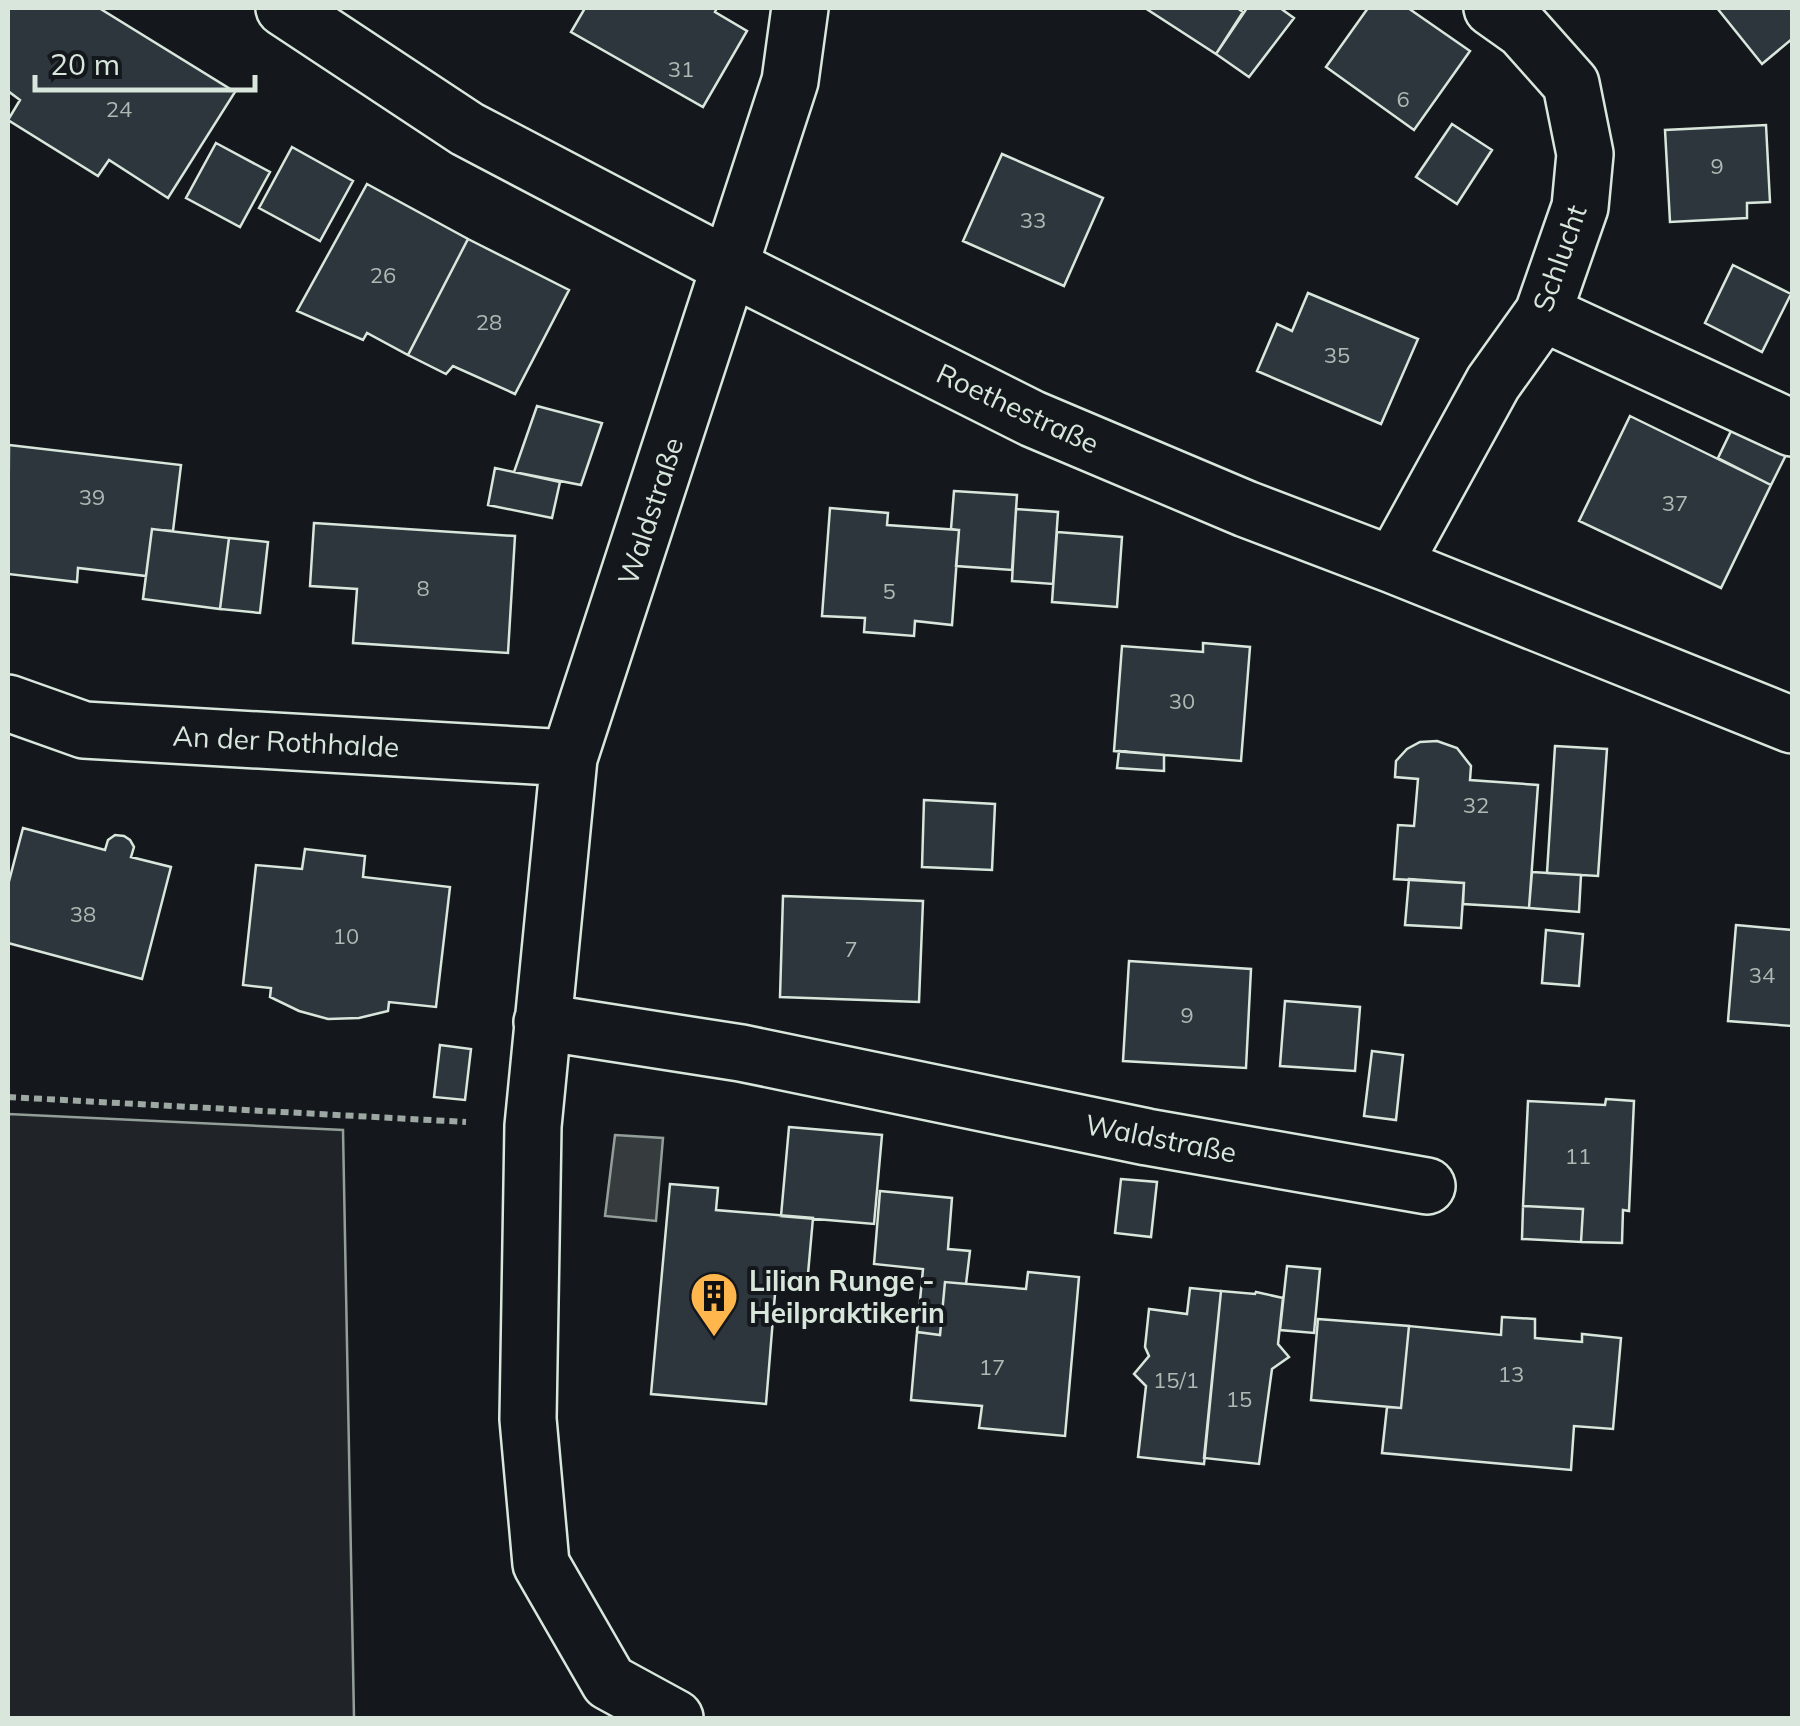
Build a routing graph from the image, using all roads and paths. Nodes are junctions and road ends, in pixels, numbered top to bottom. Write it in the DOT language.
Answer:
graph roads {
  1 [pos="284,8"];
  2 [pos="800,8"];
  3 [pos="1492,8"];
  4 [pos="730,267"];
  5 [pos="1544,313"];
  6 [pos="1792,428"];
  7 [pos="1394,565"];
  8 [pos="8,704"];
  9 [pos="1792,725"];
  10 [pos="569,758"];
  11 [pos="542,1022"];
  12 [pos="8,1097"];
  13 [pos="533,1126"];
  14 [pos="1427,1186"];
  15 [pos="675,1718"];
  1 -- 4 [label="street, Roethestraße"];
  2 -- 4 [label="street, Waldstraße"];
  3 -- 5 [label="street, Schlucht"];
  4 -- 7 [label="street, Roethestraße"];
  4 -- 10 [label="street, Waldstraße"];
  5 -- 6 [label="street"];
  5 -- 7 [label="street, Schlucht"];
  7 -- 9 [label="street, Roethestraße"];
  8 -- 10 [label="street, An der Rothhalde"];
  10 -- 11 [label="street, Waldstraße"];
  11 -- 13 [label="street, Waldstraße"];
  11 -- 14 [label="street, Waldstraße"];
  12 -- 13 [label="path"];
  13 -- 15 [label="street, Waldstraße"];
}
